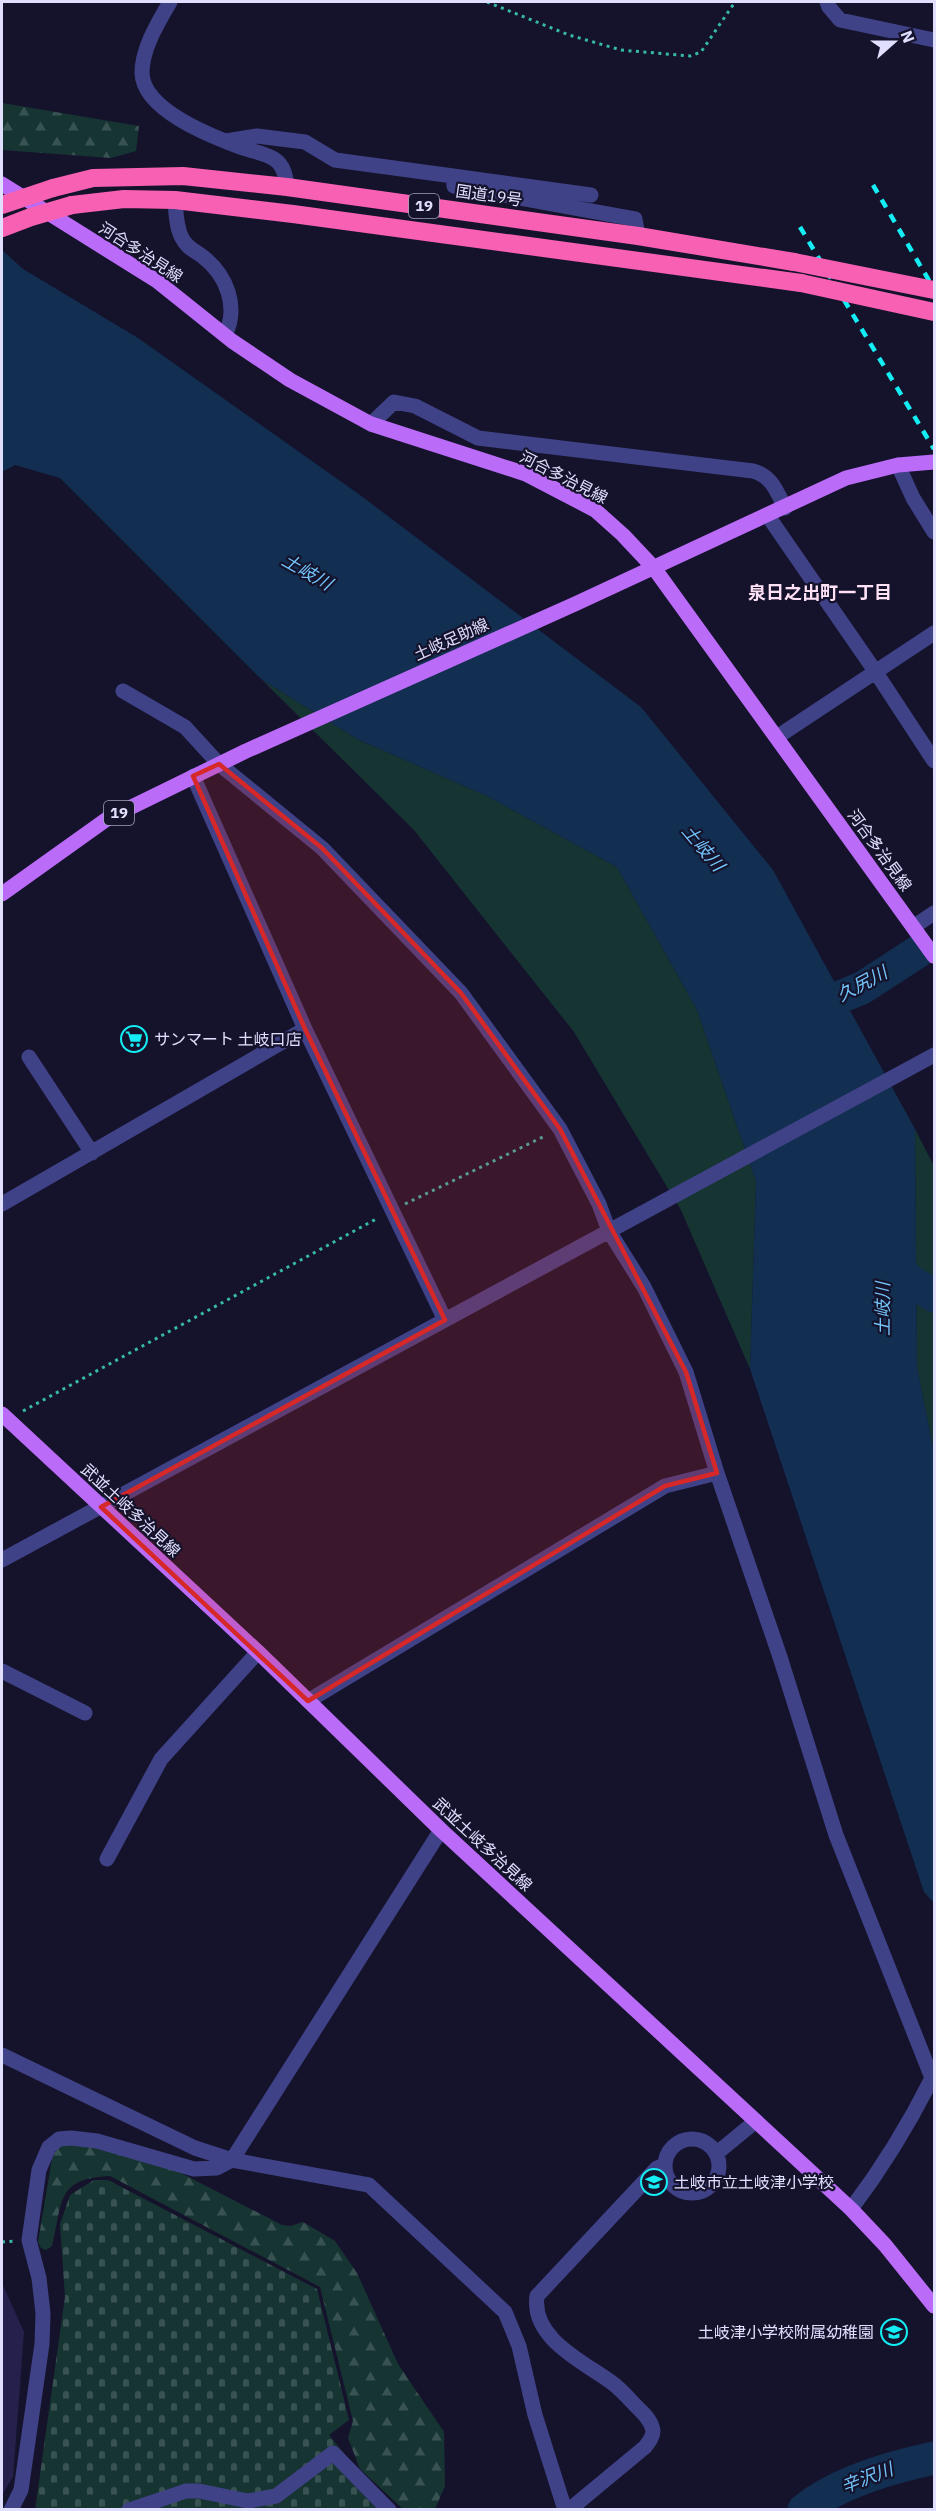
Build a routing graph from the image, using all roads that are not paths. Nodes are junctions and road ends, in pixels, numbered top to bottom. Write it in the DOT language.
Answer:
graph roads {
  1 [pos="170,2"];
  2 [pos="827,2"];
  3 [pos="934,40"];
  4 [pos="226,141"];
  5 [pos="453,176"];
  6 [pos="2,184"];
  7 [pos="287,187"];
  8 [pos="591,195"];
  9 [pos="175,200"];
  10 [pos="2,205"];
  11 [pos="2,228"];
  12 [pos="638,236"];
  13 [pos="934,290"];
  14 [pos="934,312"];
  15 [pos="225,335"];
  16 [pos="371,424"];
  17 [pos="934,462"];
  18 [pos="898,465"];
  19 [pos="785,508"];
  20 [pos="768,516"];
  21 [pos="934,532"];
  22 [pos="654,568"];
  23 [pos="934,633"];
  24 [pos="875,671"];
  25 [pos="123,691"];
  26 [pos="777,737"];
  27 [pos="934,761"];
  28 [pos="219,764"];
  29 [pos="193,776"];
  30 [pos="2,894"];
  31 [pos="934,912"];
  32 [pos="913,927"];
  33 [pos="934,956"];
  34 [pos="305,1029"];
  35 [pos="934,1055"];
  36 [pos="29,1057"];
  37 [pos="92,1152"];
  38 [pos="2,1204"];
  39 [pos="615,1228"];
  40 [pos="446,1320"];
  41 [pos="4,1416"];
  42 [pos="717,1473"];
  43 [pos="101,1507"];
  44 [pos="2,1560"];
  45 [pos="258,1652"];
  46 [pos="2,1671"];
  47 [pos="308,1701"];
  48 [pos="85,1713"];
  49 [pos="441,1830"];
  50 [pos="107,1859"];
  51 [pos="2,2055"];
  52 [pos="933,2081"];
  53 [pos="756,2121"];
  54 [pos="717,2153"];
  55 [pos="232,2160"];
  56 [pos="665,2165"];
  57 [pos="851,2209"];
  58 [pos="934,2306"];
  59 [pos="11,2510"];
  60 [pos="129,2510"];
  61 [pos="389,2510"];
  62 [pos="567,2510"];
  1 -- 4 [label="street"];
  2 -- 3 [label="street"];
  4 -- 5 [label="street"];
  4 -- 7 [label="street"];
  5 -- 8 [label="street"];
  5 -- 12 [label="street"];
  6 -- 15 [label="main road, 河合多治見線"];
  7 -- 10 [label="highway, 国道19号 / 19, bridge"];
  7 -- 12 [label="highway, 国道19号 / 19"];
  9 -- 11 [label="highway, 19, bridge"];
  9 -- 14 [label="highway, 19, bridge"];
  9 -- 15 [label="street"];
  12 -- 13 [label="highway, 国道19号 / 19, bridge"];
  15 -- 16 [label="main road, 河合多治見線"];
  16 -- 19 [label="street"];
  16 -- 22 [label="main road, 河合多治見線"];
  17 -- 18 [label="main road, 土岐足助線 / 19"];
  18 -- 19 [label="main road, 土岐足助線 / 19"];
  18 -- 21 [label="street"];
  19 -- 20 [label="main road, 土岐足助線 / 19"];
  20 -- 22 [label="main road, 土岐足助線 / 19"];
  20 -- 24 [label="street"];
  22 -- 26 [label="main road, 河合多治見線"];
  22 -- 28 [label="main road, 土岐足助線 / 19"];
  23 -- 24 [label="street"];
  24 -- 26 [label="street"];
  24 -- 27 [label="street"];
  25 -- 28 [label="street"];
  26 -- 32 [label="main road, 河合多治見線"];
  28 -- 29 [label="main road, 土岐足助線 / 19"];
  28 -- 39 [label="street"];
  29 -- 30 [label="main road, 土岐足助線 / 19"];
  29 -- 34 [label="street"];
  31 -- 32 [label="street"];
  32 -- 33 [label="main road, 河合多治見線"];
  34 -- 37 [label="street"];
  34 -- 40 [label="street"];
  35 -- 39 [label="street"];
  36 -- 37 [label="street"];
  37 -- 38 [label="street"];
  39 -- 40 [label="street"];
  39 -- 42 [label="street"];
  40 -- 43 [label="street"];
  41 -- 43 [label="main road, 武並土岐多治見線"];
  42 -- 47 [label="street"];
  42 -- 52 [label="street"];
  43 -- 44 [label="street"];
  43 -- 45 [label="main road, 武並土岐多治見線"];
  45 -- 47 [label="main road, 武並土岐多治見線"];
  45 -- 50 [label="street"];
  46 -- 48 [label="street"];
  47 -- 49 [label="main road, 武並土岐多治見線"];
  49 -- 53 [label="main road, 武並土岐多治見線"];
  49 -- 55 [label="street"];
  51 -- 55 [label="street"];
  52 -- 57 [label="street"];
  53 -- 54 [label="street"];
  53 -- 57 [label="main road, 武並土岐多治見線"];
  54 -- 56 [label="street"];
  54 -- 56 [label="street"];
  55 -- 59 [label="street"];
  55 -- 62 [label="street"];
  56 -- 62 [label="street"];
  57 -- 58 [label="main road, 武並土岐多治見線"];
  60 -- 61 [label="street"];
}
